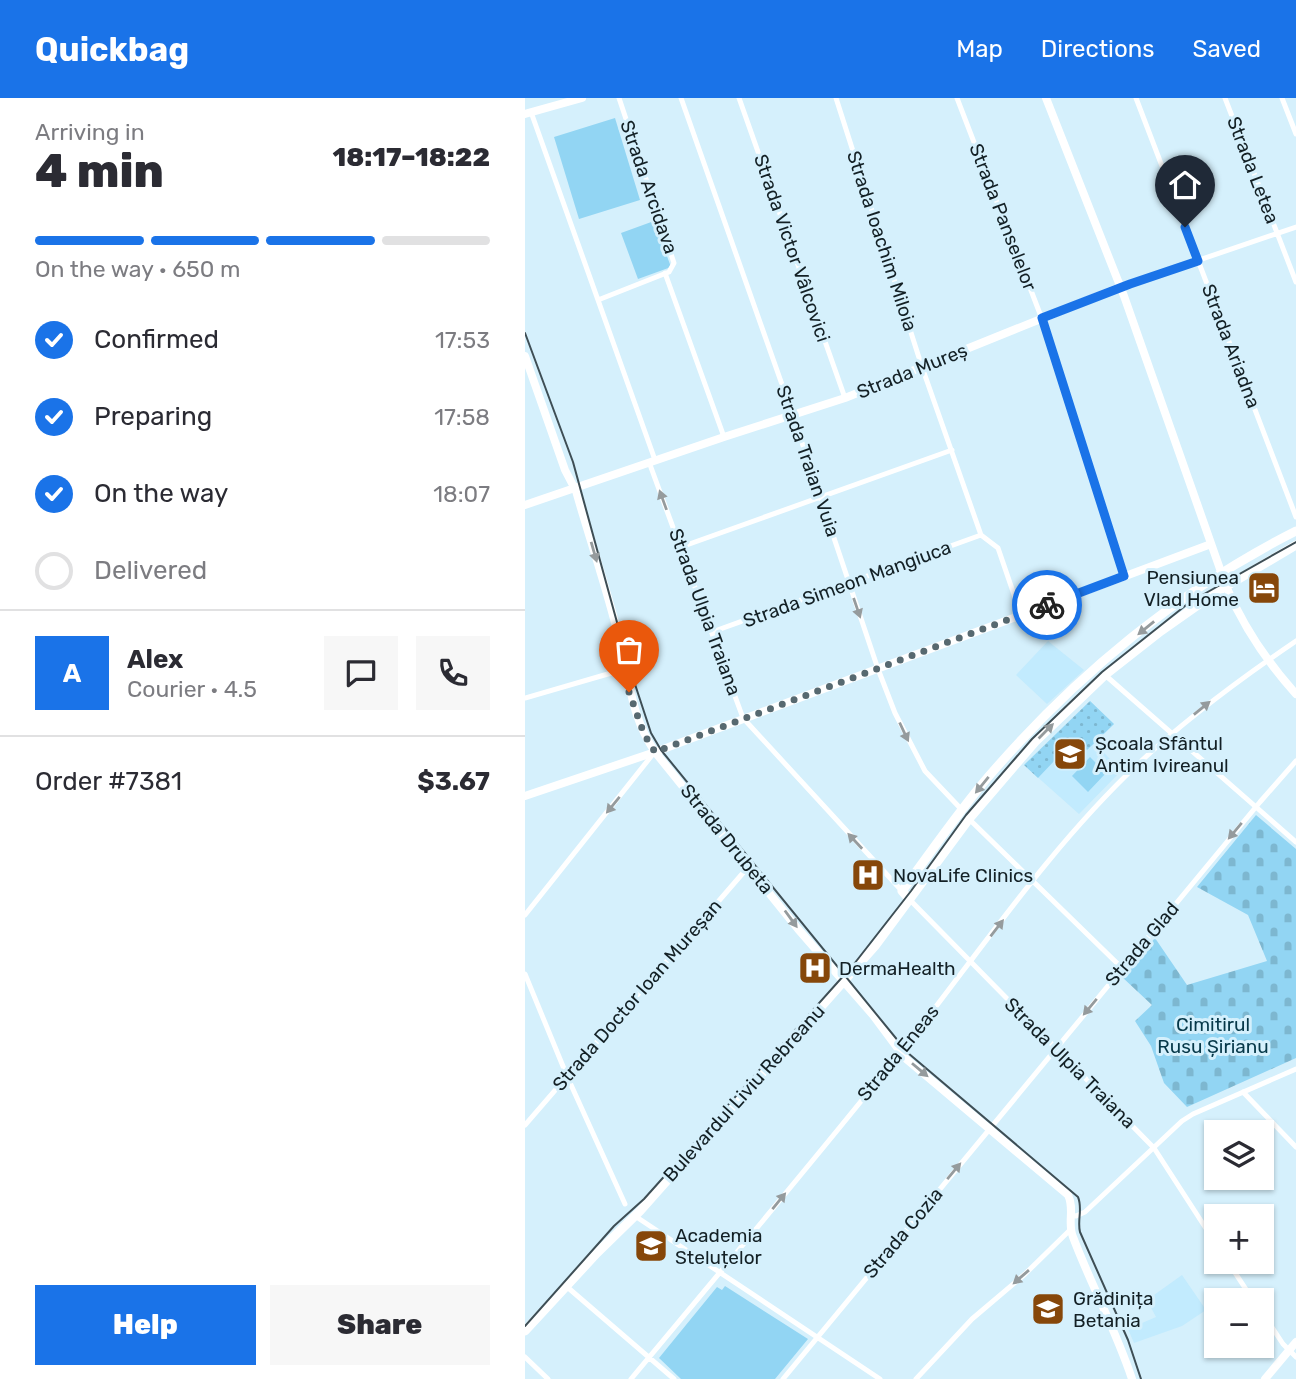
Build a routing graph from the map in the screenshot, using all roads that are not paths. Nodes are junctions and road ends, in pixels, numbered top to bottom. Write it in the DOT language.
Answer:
graph roads {
  1 [pos="582,98"];
  2 [pos="619,98"];
  3 [pos="681,98"];
  4 [pos="739,98"];
  5 [pos="836,98"];
  6 [pos="957,98"];
  7 [pos="1046,98"];
  8 [pos="1136,98"];
  9 [pos="1225,98"];
  10 [pos="1282,98"];
  11 [pos="554,102"];
  12 [pos="528,113"];
  13 [pos="1296,134"];
  14 [pos="1296,227"];
  15 [pos="1277,234"];
  16 [pos="1198,261"];
  17 [pos="665,273"];
  18 [pos="1296,282"];
  19 [pos="1120,287"];
  20 [pos="598,300"];
  21 [pos="1042,318"];
  22 [pos="525,356"];
  23 [pos="922,367"];
  24 [pos="845,398"];
  25 [pos="792,414"];
  26 [pos="724,436"];
  27 [pos="952,450"];
  28 [pos="652,461"];
  29 [pos="574,487"];
  30 [pos="820,497"];
  31 [pos="525,505"];
  32 [pos="1296,517"];
  33 [pos="1296,531"];
  34 [pos="981,535"];
  35 [pos="1210,544"];
  36 [pos="1296,545"];
  37 [pos="681,547"];
  38 [pos="1220,572"];
  39 [pos="1124,576"];
  40 [pos="849,584"];
  41 [pos="1226,586"];
  42 [pos="1021,615"];
  43 [pos="712,632"];
  44 [pos="1296,641"];
  45 [pos="1268,660"];
  46 [pos="625,669"];
  47 [pos="878,669"];
  48 [pos="1105,675"];
  49 [pos="1296,694"];
  50 [pos="525,698"];
  51 [pos="743,718"];
  52 [pos="1170,734"];
  53 [pos="655,752"];
  54 [pos="1296,761"];
  55 [pos="525,796"];
  56 [pos="1256,807"];
  57 [pos="961,810"];
  58 [pos="969,819"];
  59 [pos="1296,842"];
  60 [pos="749,866"];
  61 [pos="1033,882"];
  62 [pos="902,891"];
  63 [pos="910,900"];
  64 [pos="525,915"];
  65 [pos="970,963"];
  66 [pos="1122,968"];
  67 [pos="525,974"];
  68 [pos="843,982"];
  69 [pos="1055,1049"];
  70 [pos="901,1052"];
  71 [pos="1296,1069"];
  72 [pos="567,1076"];
  73 [pos="1243,1092"];
  74 [pos="525,1125"];
  75 [pos="989,1128"];
  76 [pos="1296,1147"];
  77 [pos="1154,1148"];
  78 [pos="625,1204"];
  79 [pos="1071,1215"];
  80 [pos="635,1216"];
  81 [pos="1204,1225"];
  82 [pos="1070,1230"];
  83 [pos="720,1272"];
  84 [pos="566,1286"];
  85 [pos="1274,1328"];
  86 [pos="525,1331"];
  87 [pos="817,1338"];
  88 [pos="1296,1342"];
  89 [pos="1293,1354"];
  90 [pos="525,1357"];
  91 [pos="649,1357"];
  92 [pos="548,1379"];
  93 [pos="631,1379"];
  94 [pos="674,1379"];
  95 [pos="783,1379"];
  96 [pos="880,1379"];
  97 [pos="916,1379"];
  98 [pos="1132,1379"];
  99 [pos="1265,1379"];
  1 -- 11 [label="street"];
  2 -- 17 [label="street, Strada Arcidava"];
  3 -- 25 [label="street, Strada Traian Vuia"];
  4 -- 24 [label="street, Strada Victor Vâlcovici"];
  5 -- 23 [label="street, Strada Ioachim Miloia"];
  6 -- 21 [label="street, Strada Panselelor"];
  7 -- 19 [label="street"];
  8 -- 16 [label="street, Strada Ariadna"];
  9 -- 15 [label="street, Strada Letea"];
  10 -- 13 [label="street"];
  11 -- 12 [label="street"];
  12 -- 20 [label="street, Strada Ulpia Traiana"];
  14 -- 15 [label="street, Strada Mureș"];
  15 -- 16 [label="street, Strada Mureș"];
  15 -- 18 [label="street, Strada Letea"];
  16 -- 19 [label="street, Strada Mureș"];
  16 -- 32 [label="street, Strada Ariadna"];
  17 -- 20 [label="street, Strada Arcidava"];
  17 -- 26 [label="street, Strada Arcidava"];
  19 -- 21 [label="street, Strada Mureș"];
  19 -- 35 [label="street"];
  20 -- 28 [label="street, Strada Ulpia Traiana"];
  21 -- 23 [label="street, Strada Mureș"];
  21 -- 39 [label="street, Strada Panselelor"];
  22 -- 29 [label="street, Strada Drubeta"];
  23 -- 24 [label="street, Strada Mureș"];
  23 -- 27 [label="street, Strada Ioachim Miloia"];
  24 -- 25 [label="street, Strada Mureș"];
  25 -- 26 [label="street, Strada Mureș"];
  25 -- 30 [label="street, Strada Traian Vuia"];
  26 -- 28 [label="street, Strada Mureș"];
  27 -- 30 [label="street"];
  27 -- 34 [label="street, Strada Ioachim Miloia"];
  28 -- 29 [label="street, Strada Mureș"];
  37 -- 28 [label="street, Strada Ulpia Traiana, one-way"];
  29 -- 31 [label="street, Strada Mureș"];
  29 -- 46 [label="street, Strada Drubeta, one-way"];
  30 -- 37 [label="street"];
  30 -- 40 [label="street, Strada Traian Vuia"];
  33 -- 38 [label="main road"];
  34 -- 40 [label="street, Strada Simeon Mangiuca"];
  34 -- 42 [label="street, Strada Ioachim Miloia"];
  35 -- 38 [label="street"];
  35 -- 39 [label="street"];
  36 -- 41 [label="main road, Bulevardul Liviu Rebreanu"];
  37 -- 43 [label="street, Strada Ulpia Traiana"];
  38 -- 41 [label="street"];
  38 -- 57 [label="main road, one-way"];
  39 -- 42 [label="street"];
  40 -- 43 [label="street, Strada Simeon Mangiuca"];
  40 -- 47 [label="street, Strada Traian Vuia, one-way"];
  41 -- 45 [label="street"];
  41 -- 48 [label="main road, Bulevardul Liviu Rebreanu"];
  42 -- 47 [label="street"];
  43 -- 51 [label="street, Strada Ulpia Traiana"];
  44 -- 45 [label="street, Strada Eneas"];
  45 -- 49 [label="street"];
  52 -- 45 [label="street, Strada Eneas, one-way"];
  46 -- 50 [label="street"];
  46 -- 53 [label="street, Strada Drubeta"];
  47 -- 51 [label="street"];
  47 -- 57 [label="street, Strada Traian Vuia, one-way"];
  48 -- 52 [label="street"];
  58 -- 48 [label="main road, Bulevardul Liviu Rebreanu, one-way"];
  51 -- 53 [label="street"];
  62 -- 51 [label="street, Strada Ulpia Traiana, one-way"];
  52 -- 56 [label="street"];
  52 -- 61 [label="street, Strada Eneas"];
  53 -- 55 [label="street"];
  53 -- 60 [label="street, Strada Drubeta"];
  53 -- 64 [label="street, one-way"];
  54 -- 56 [label="street, Strada Glad"];
  56 -- 59 [label="street"];
  56 -- 66 [label="street, Strada Glad, one-way"];
  57 -- 62 [label="main road"];
  58 -- 61 [label="street"];
  58 -- 63 [label="main road, Bulevardul Liviu Rebreanu"];
  60 -- 68 [label="street, Strada Drubeta, one-way"];
  60 -- 72 [label="street, Strada Doctor Ioan Mureșan"];
  65 -- 61 [label="street, Strada Eneas, one-way"];
  61 -- 66 [label="street"];
  62 -- 63 [label="main road, Strada Ulpia Traiana"];
  63 -- 65 [label="street, Strada Ulpia Traiana"];
  63 -- 68 [label="main road, Bulevardul Liviu Rebreanu"];
  65 -- 69 [label="street, Strada Ulpia Traiana"];
  65 -- 70 [label="street, Strada Eneas"];
  66 -- 69 [label="street, Strada Glad, one-way"];
  67 -- 72 [label="street"];
  68 -- 70 [label="street, Strada Drubeta"];
  68 -- 80 [label="main road, Bulevardul Liviu Rebreanu"];
  69 -- 75 [label="street, Strada Glad"];
  69 -- 77 [label="street, Strada Ulpia Traiana"];
  70 -- 75 [label="street, Strada Drubeta, one-way"];
  83 -- 70 [label="street, Strada Eneas, one-way"];
  71 -- 73 [label="street"];
  72 -- 74 [label="street, Strada Doctor Ioan Mureșan"];
  72 -- 78 [label="street"];
  73 -- 76 [label="street"];
  73 -- 77 [label="street"];
  75 -- 79 [label="street, Strada Drubeta"];
  87 -- 75 [label="street, Strada Cozia, one-way"];
  77 -- 79 [label="street"];
  77 -- 81 [label="street, Strada Ulpia Traiana"];
  79 -- 82 [label="street, Strada Drubeta"];
  80 -- 83 [label="street"];
  80 -- 84 [label="main road, Bulevardul Liviu Rebreanu"];
  82 -- 97 [label="street, one-way"];
  82 -- 98 [label="street"];
  83 -- 87 [label="street"];
  83 -- 91 [label="street, Strada Eneas"];
  84 -- 86 [label="main road, Bulevardul Liviu Rebreanu"];
  84 -- 91 [label="street"];
  85 -- 89 [label="street"];
  87 -- 95 [label="street, Strada Cozia"];
  87 -- 96 [label="street"];
  88 -- 89 [label="street"];
  89 -- 99 [label="street"];
  90 -- 92 [label="street"];
  91 -- 93 [label="street, Strada Eneas"];
  91 -- 94 [label="street"];
}
